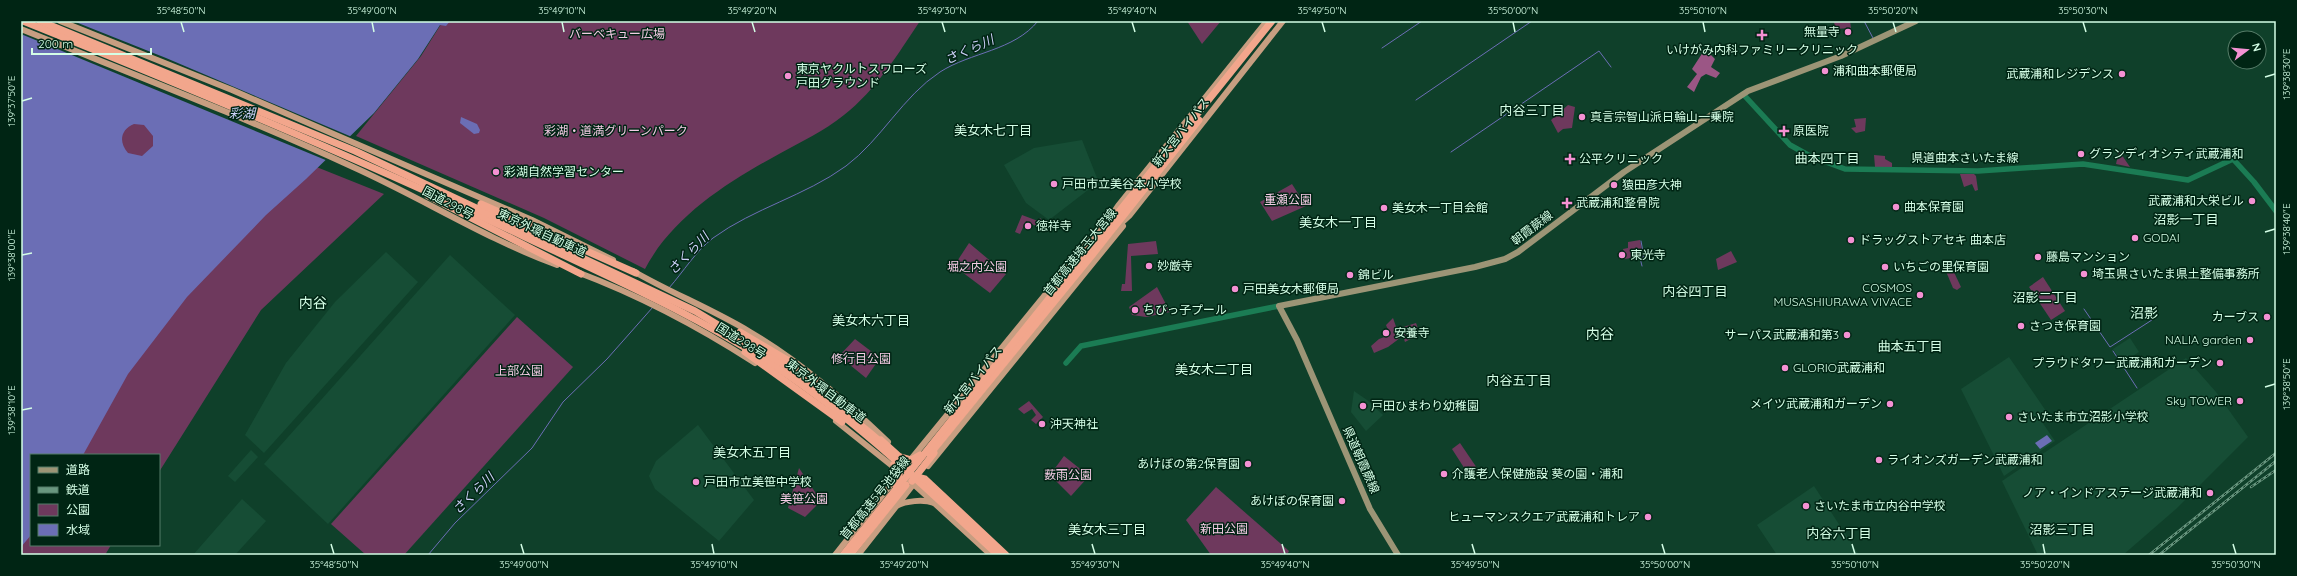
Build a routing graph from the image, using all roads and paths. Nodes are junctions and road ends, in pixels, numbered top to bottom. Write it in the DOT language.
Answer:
graph roads {
  1 [pos="23,21"];
  2 [pos="40,21"];
  3 [pos="60,21"];
  4 [pos="1267,21"];
  5 [pos="1272,21"];
  6 [pos="1277,21"];
  7 [pos="1283,21"];
  8 [pos="1916,21"];
  9 [pos="21,29"];
  10 [pos="1743,94"];
  11 [pos="353,158"];
  12 [pos="1147,180"];
  13 [pos="426,184"];
  14 [pos="1118,206"];
  15 [pos="2276,211"];
  16 [pos="1130,215"];
  17 [pos="636,273"];
  18 [pos="581,274"];
  19 [pos="1279,306"];
  20 [pos="679,310"];
  21 [pos="695,311"];
  22 [pos="1066,363"];
  23 [pos="900,457"];
  24 [pos="925,457"];
  25 [pos="894,464"];
  26 [pos="913,471"];
  27 [pos="901,472"];
  28 [pos="929,483"];
  29 [pos="914,484"];
  30 [pos="898,489"];
  31 [pos="923,489"];
  32 [pos="937,505"];
  33 [pos="895,507"];
  34 [pos="835,555"];
  35 [pos="840,555"];
  36 [pos="844,555"];
  37 [pos="851,555"];
  38 [pos="858,555"];
  39 [pos="991,555"];
  40 [pos="994,555"];
  41 [pos="998,555"];
  42 [pos="1006,555"];
  43 [pos="1398,555"];
  1 -- 11 [label="highway, 東京外環自動車道"];
  2 -- 13 [label="highway, 東京外環自動車道"];
  3 -- 17 [label="highway, 国道298号"];
  4 -- 14 [label="highway, 新大宮バイパス"];
  5 -- 12 [label="highway, 首都高速埼玉大宮線"];
  6 -- 12 [label="highway, 首都高速埼玉大宮線"];
  7 -- 16 [label="highway, 新大宮バイパス"];
  8 -- 10 [label="main road, 朝霞蕨線"];
  9 -- 18 [label="highway, 国道298号"];
  10 -- 15 [label="main road, 県道曲本さいたま線"];
  10 -- 19 [label="main road, 朝霞蕨線"];
  11 -- 18 [label="highway"];
  11 -- 20 [label="highway, 東京外環自動車道"];
  12 -- 24 [label="highway, 首都高速埼玉大宮線"];
  13 -- 17 [label="highway"];
  13 -- 21 [label="highway, 東京外環自動車道"];
  14 -- 24 [label="highway, 新大宮バイパス"];
  14 -- 26 [label="highway"];
  16 -- 24 [label="highway, 新大宮バイパス"];
  16 -- 26 [label="highway"];
  17 -- 26 [label="highway, 国道298号"];
  18 -- 27 [label="highway, 国道298号"];
  19 -- 22 [label="main road"];
  19 -- 43 [label="main road, 県道朝霞蕨線"];
  20 -- 25 [label="highway"];
  20 -- 41 [label="highway, 東京外環自動車道"];
  21 -- 23 [label="highway"];
  21 -- 42 [label="highway, 東京外環自動車道"];
  23 -- 24 [label="highway"];
  23 -- 26 [label="highway"];
  24 -- 26 [label="highway"];
  24 -- 28 [label="highway"];
  24 -- 36 [label="highway, 首都高速5号池袋線"];
  24 -- 37 [label="highway, 首都高速5号池袋線"];
  25 -- 26 [label="highway"];
  25 -- 30 [label="highway"];
  26 -- 27 [label="highway"];
  26 -- 28 [label="highway"];
  26 -- 29 [label="highway"];
  26 -- 30 [label="highway"];
  26 -- 31 [label="highway"];
  26 -- 42 [label="highway, 国道298号"];
  27 -- 29 [label="highway, 国道298号"];
  27 -- 34 [label="highway"];
  28 -- 42 [label="highway"];
  29 -- 32 [label="highway, 国道298号"];
  29 -- 33 [label="highway"];
  30 -- 31 [label="highway"];
  30 -- 35 [label="highway"];
  30 -- 36 [label="highway"];
  30 -- 37 [label="highway"];
  31 -- 40 [label="highway"];
  32 -- 33 [label="highway"];
  32 -- 39 [label="highway, 国道298号"];
  33 -- 38 [label="highway"];
}
